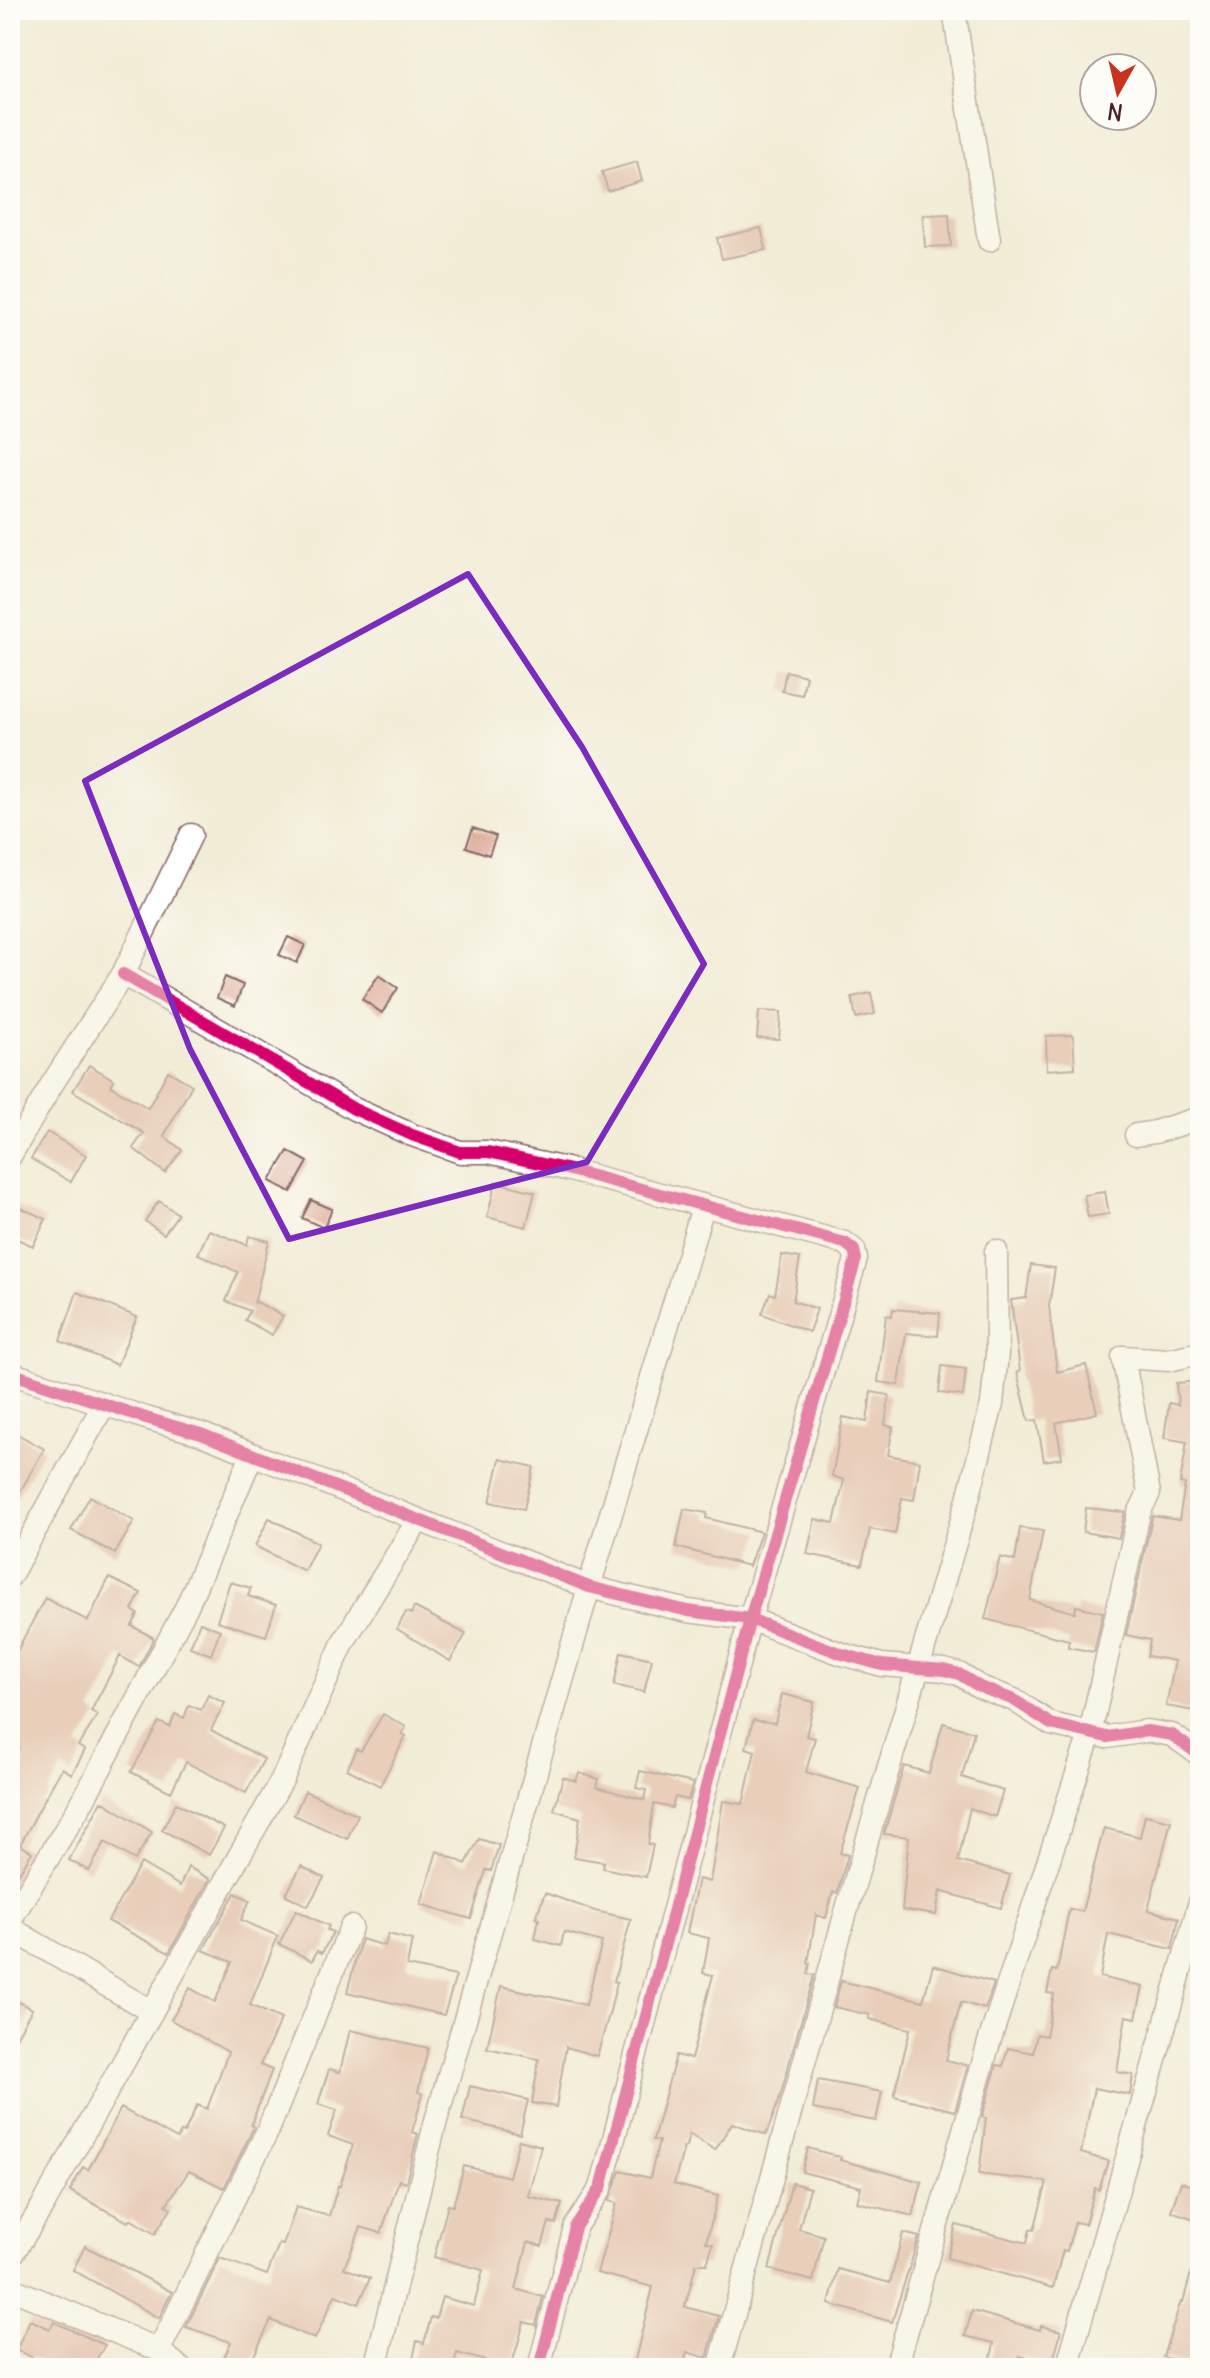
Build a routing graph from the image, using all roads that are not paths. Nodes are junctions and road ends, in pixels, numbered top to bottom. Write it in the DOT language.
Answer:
graph roads {
  1 [pos="954,10"];
  2 [pos="989,240"];
  3 [pos="191,835"];
  4 [pos="123,974"];
  5 [pos="1200,1118"];
  6 [pos="1136,1135"];
  7 [pos="10,1156"];
  8 [pos="703,1207"];
  9 [pos="996,1251"];
  10 [pos="1200,1353"];
  11 [pos="10,1373"];
  12 [pos="104,1404"];
  13 [pos="252,1455"];
  14 [pos="418,1520"];
  15 [pos="10,1576"];
  16 [pos="589,1587"];
  17 [pos="750,1619"];
  18 [pos="916,1668"];
  19 [pos="1090,1734"];
  20 [pos="1200,1755"];
  21 [pos="1200,1902"];
  22 [pos="10,1920"];
  23 [pos="351,1927"];
  24 [pos="10,1928"];
  25 [pos="152,2012"];
  26 [pos="10,2258"];
  27 [pos="10,2288"];
  28 [pos="159,2350"];
  29 [pos="180,2368"];
  30 [pos="375,2368"];
  31 [pos="539,2368"];
  32 [pos="719,2368"];
  33 [pos="896,2368"];
  34 [pos="1067,2368"];
  1 -- 2 [label="street"];
  3 -- 4 [label="street"];
  4 -- 7 [label="street"];
  4 -- 8 [label="street"];
  5 -- 6 [label="street"];
  8 -- 16 [label="street"];
  8 -- 17 [label="street"];
  9 -- 18 [label="street"];
  10 -- 19 [label="street"];
  11 -- 12 [label="street"];
  12 -- 13 [label="street"];
  12 -- 15 [label="street"];
  13 -- 14 [label="street"];
  13 -- 22 [label="street"];
  14 -- 16 [label="street"];
  14 -- 25 [label="street"];
  16 -- 17 [label="street"];
  16 -- 30 [label="street"];
  17 -- 18 [label="street"];
  17 -- 31 [label="street"];
  18 -- 19 [label="street"];
  18 -- 32 [label="street"];
  19 -- 20 [label="street"];
  19 -- 33 [label="street"];
  21 -- 34 [label="street"];
  23 -- 28 [label="street"];
  24 -- 25 [label="street"];
  25 -- 26 [label="street"];
  27 -- 28 [label="street"];
  28 -- 29 [label="street"];
}
